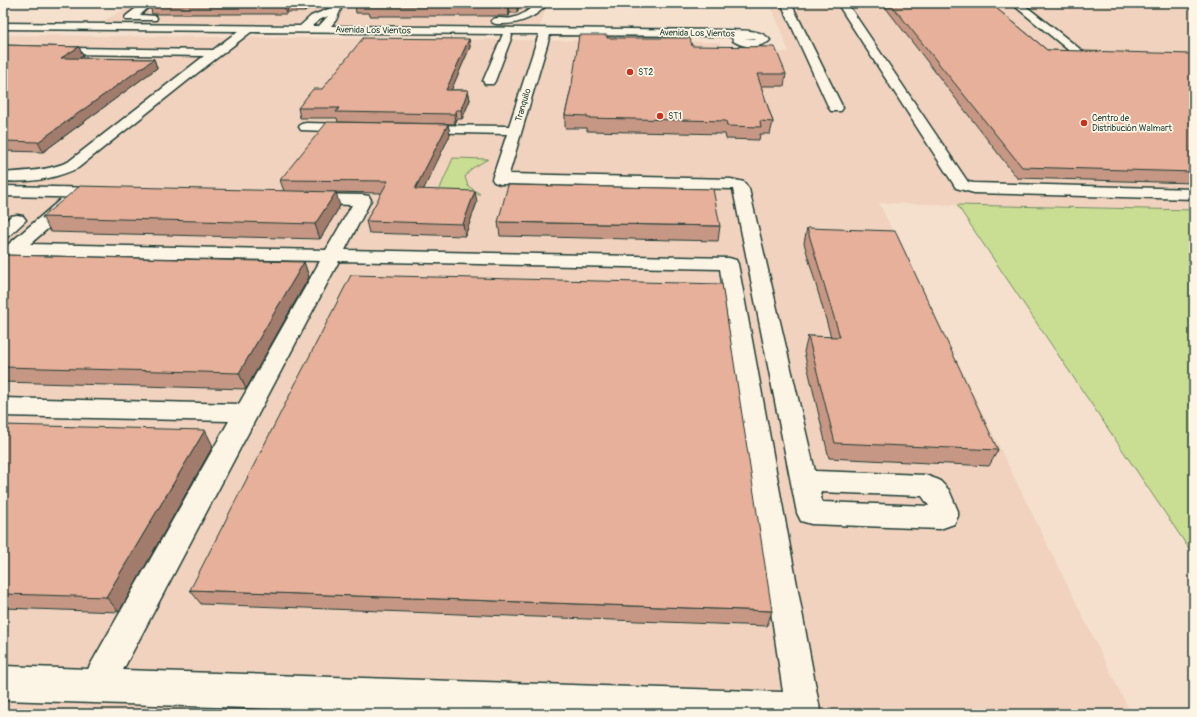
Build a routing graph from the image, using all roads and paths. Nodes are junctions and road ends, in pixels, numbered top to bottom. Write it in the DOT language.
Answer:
graph roads {
  1 [pos="143,3"];
  2 [pos="543,3"];
  3 [pos="786,3"];
  4 [pos="842,3"];
  5 [pos="1016,3"];
  6 [pos="339,6"];
  7 [pos="130,18"];
  8 [pos="313,20"];
  9 [pos="330,20"];
  10 [pos="3,26"];
  11 [pos="115,27"];
  12 [pos="302,29"];
  13 [pos="322,29"];
  14 [pos="512,29"];
  15 [pos="3,31"];
  16 [pos="245,31"];
  17 [pos="544,34"];
  18 [pos="740,36"];
  19 [pos="3,50"];
  20 [pos="216,53"];
  21 [pos="1114,56"];
  22 [pos="489,81"];
  23 [pos="836,108"];
  24 [pos="306,127"];
  25 [pos="368,128"];
  26 [pos="407,128"];
  27 [pos="515,130"];
  28 [pos="3,177"];
  29 [pos="3,191"];
  30 [pos="78,193"];
  31 [pos="126,194"];
  32 [pos="1194,194"];
  33 [pos="292,198"];
  34 [pos="3,220"];
  35 [pos="3,232"];
  36 [pos="8,254"];
  37 [pos="333,256"];
  38 [pos="3,407"];
  39 [pos="247,413"];
  40 [pos="805,481"];
  41 [pos="3,683"];
  42 [pos="96,686"];
  1 -- 7 [label="street"];
  2 -- 14 [label="street"];
  3 -- 23 [label="street"];
  4 -- 32 [label="street"];
  5 -- 21 [label="street"];
  6 -- 8 [label="street"];
  6 -- 9 [label="street"];
  7 -- 8 [label="street"];
  7 -- 11 [label="street"];
  8 -- 9 [label="street"];
  8 -- 12 [label="street"];
  9 -- 13 [label="street"];
  9 -- 14 [label="street"];
  10 -- 11 [label="street, Avenida Los Vientos"];
  11 -- 16 [label="street, Avenida Los Vientos"];
  12 -- 13 [label="street, Avenida Los Vientos"];
  12 -- 16 [label="street, Avenida Los Vientos"];
  13 -- 14 [label="street, Avenida Los Vientos"];
  14 -- 16 [label="street, Avenida Los Vientos"];
  14 -- 17 [label="street, Avenida Los Vientos"];
  14 -- 22 [label="street"];
  15 -- 16 [label="street, Avenida Los Vientos"];
  16 -- 20 [label="street"];
  17 -- 18 [label="street, Avenida Los Vientos"];
  17 -- 27 [label="street, Tranquilo"];
  19 -- 20 [label="street"];
  20 -- 28 [label="street"];
  24 -- 25 [label="street"];
  26 -- 27 [label="street"];
  27 -- 40 [label="street, Tranquilo"];
  29 -- 30 [label="street"];
  30 -- 31 [label="street"];
  30 -- 36 [label="street"];
  33 -- 37 [label="street"];
  34 -- 35 [label="street"];
  36 -- 37 [label="street"];
  37 -- 39 [label="street"];
  37 -- 42 [label="street"];
  38 -- 39 [label="street"];
  39 -- 42 [label="street"];
  40 -- 40 [label="street"];
  41 -- 42 [label="street"];
}
